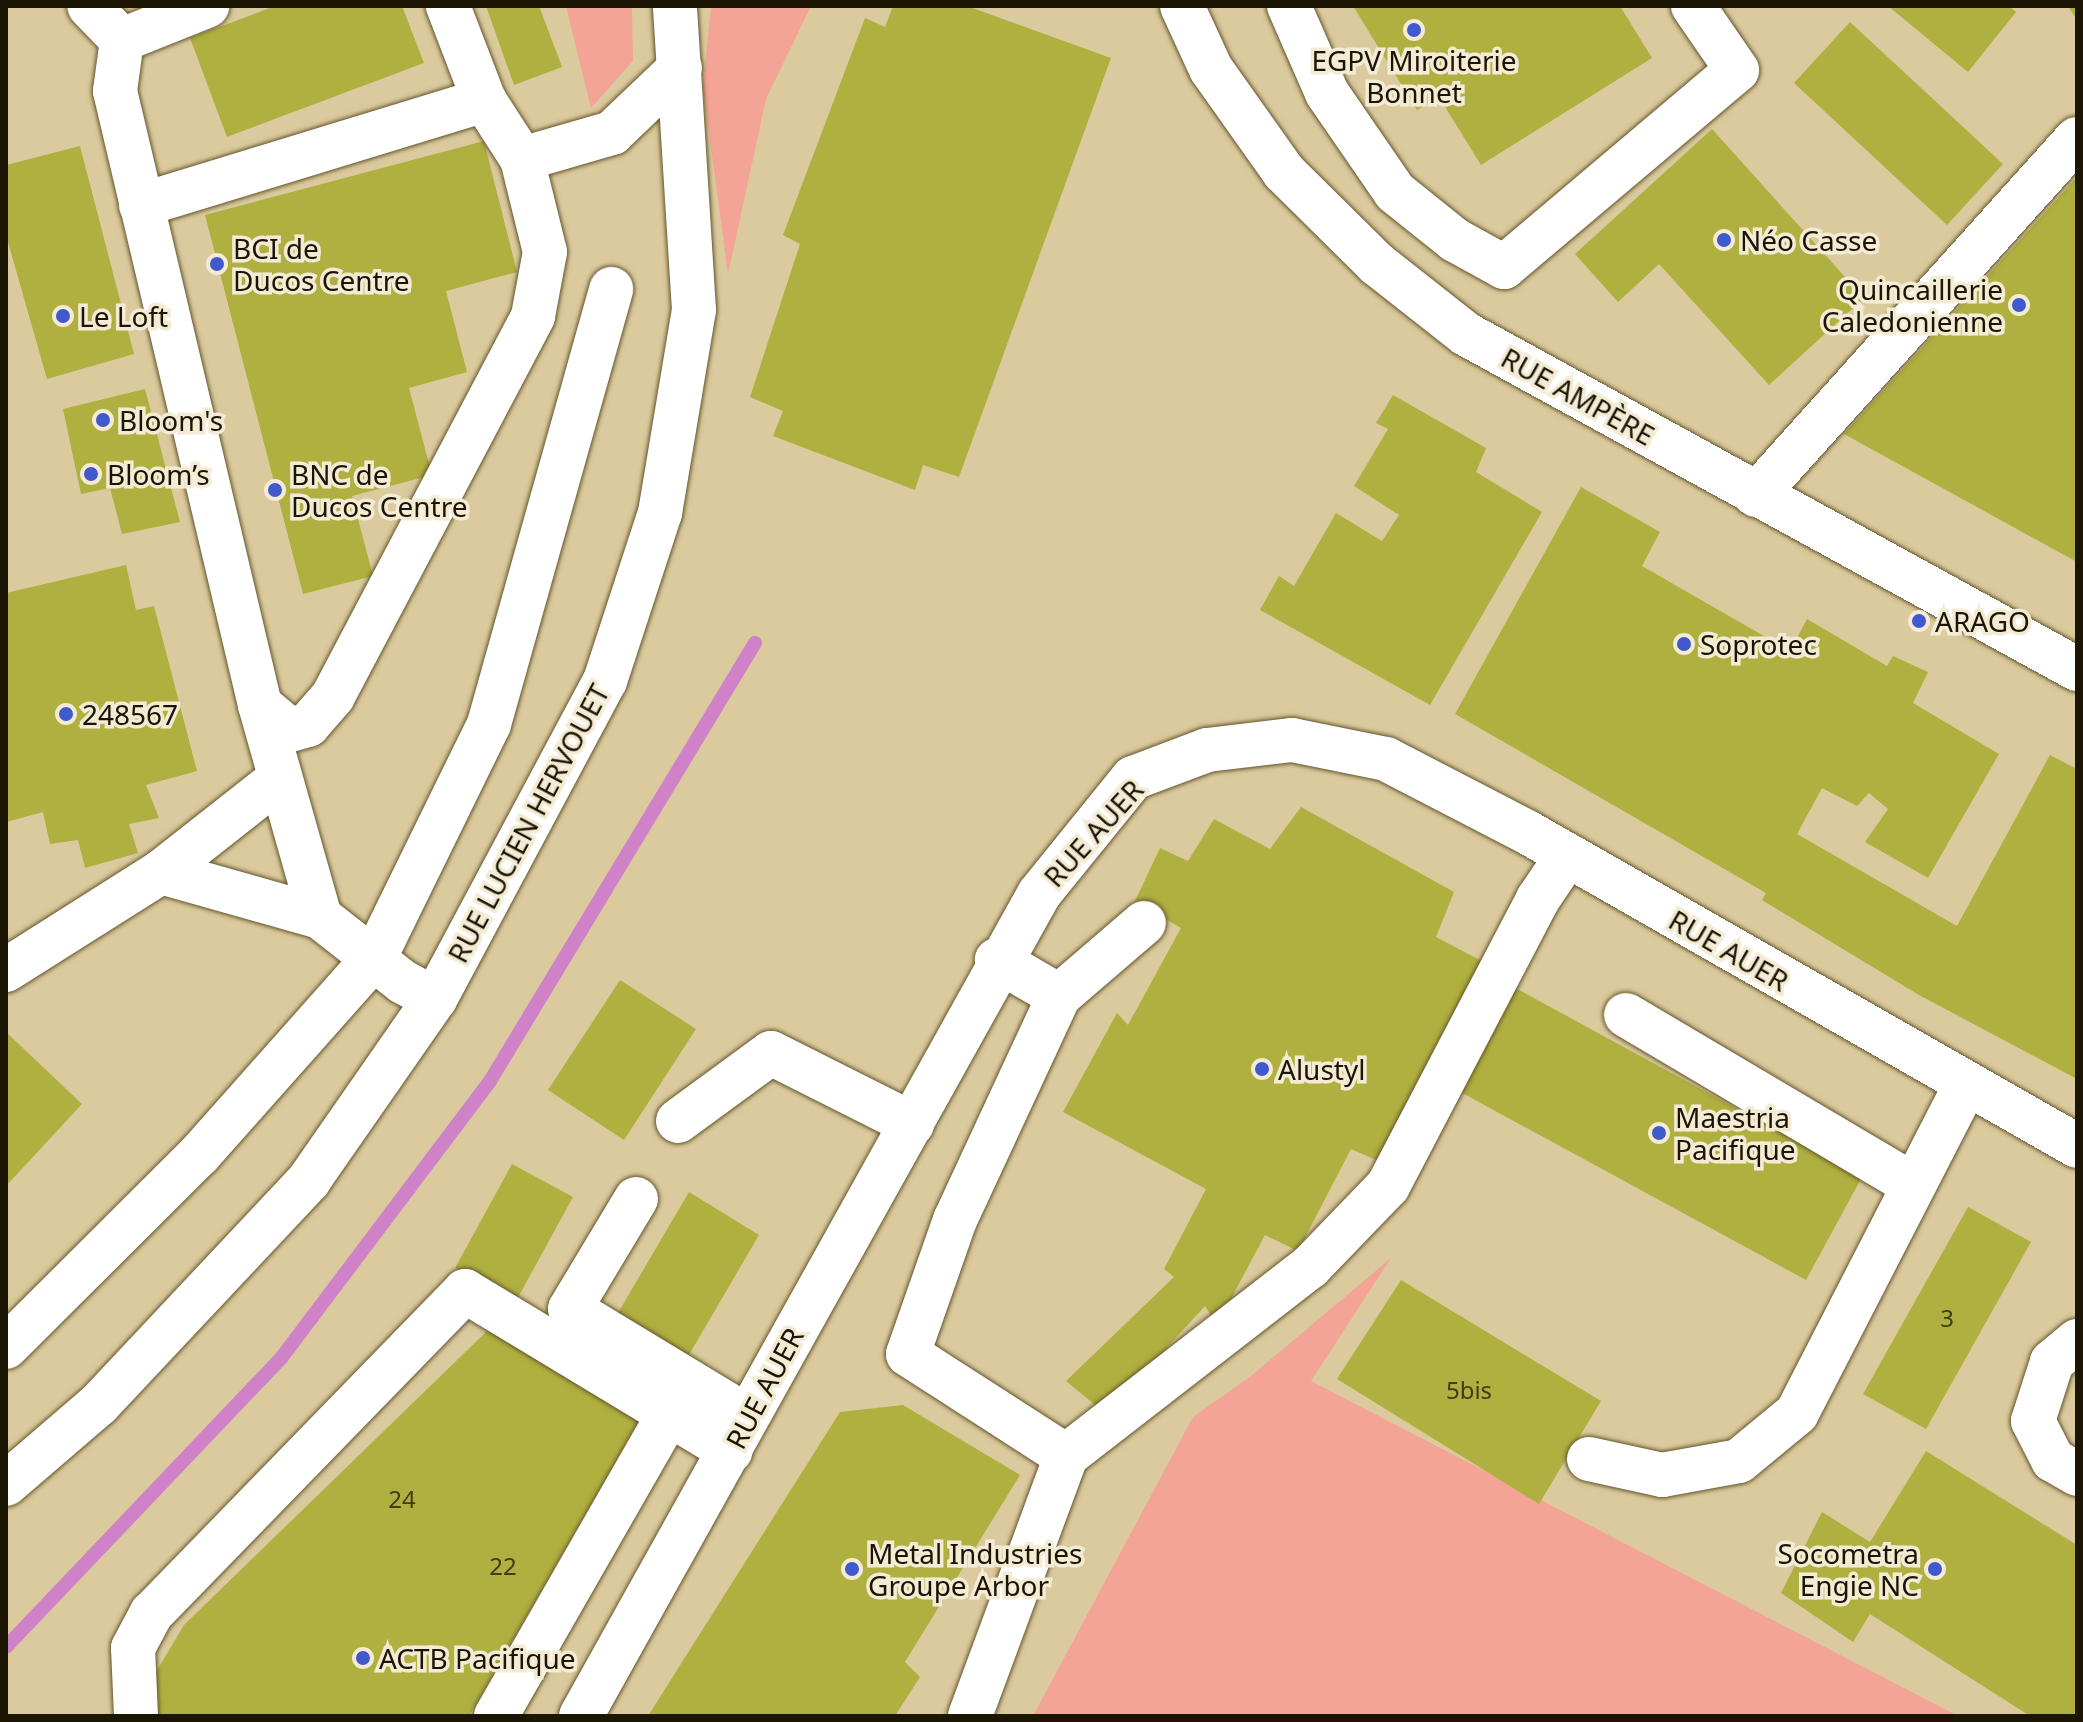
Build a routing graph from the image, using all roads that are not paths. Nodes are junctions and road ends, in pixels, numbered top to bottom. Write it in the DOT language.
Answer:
graph roads {
  1 [pos="89,6"];
  2 [pos="207,6"];
  3 [pos="448,6"];
  4 [pos="675,6"];
  5 [pos="1182,6"];
  6 [pos="1289,6"];
  7 [pos="1693,6"];
  8 [pos="129,23"];
  9 [pos="680,68"];
  10 [pos="484,100"];
  11 [pos="2077,139"];
  12 [pos="522,159"];
  13 [pos="141,205"];
  14 [pos="611,289"];
  15 [pos="1756,495"];
  16 [pos="2077,669"];
  17 [pos="260,705"];
  18 [pos="279,779"];
  19 [pos="1567,856"];
  20 [pos="161,872"];
  21 [pos="320,917"];
  22 [pos="1144,923"];
  23 [pos="375,957"];
  24 [pos="997,960"];
  25 [pos="6,970"];
  26 [pos="1059,996"];
  27 [pos="435,999"];
  28 [pos="1626,1015"];
  29 [pos="1965,1086"];
  30 [pos="678,1121"];
  31 [pos="912,1124"];
  32 [pos="2077,1146"];
  33 [pos="1914,1185"];
  34 [pos="636,1199"];
  35 [pos="2077,1341"];
  36 [pos="6,1347"];
  37 [pos="669,1414"];
  38 [pos="738,1433"];
  39 [pos="1066,1456"];
  40 [pos="1589,1459"];
  41 [pos="2077,1474"];
  42 [pos="6,1484"];
  43 [pos="136,1716"];
  44 [pos="496,1716"];
  45 [pos="581,1716"];
  46 [pos="970,1716"];
  1 -- 8 [label="main road"];
  2 -- 8 [label="main road"];
  3 -- 10 [label="main road"];
  4 -- 9 [label="main road, RUE LUCIEN HERVOUET"];
  5 -- 15 [label="main road, RUE AMPÈRE"];
  6 -- 7 [label="main road"];
  8 -- 13 [label="main road"];
  9 -- 12 [label="main road"];
  9 -- 27 [label="main road, RUE LUCIEN HERVOUET"];
  10 -- 12 [label="main road"];
  10 -- 13 [label="main road"];
  11 -- 15 [label="main road"];
  12 -- 17 [label="main road"];
  13 -- 17 [label="main road"];
  14 -- 23 [label="main road"];
  15 -- 16 [label="main road, RUE AMPÈRE"];
  17 -- 18 [label="main road"];
  18 -- 20 [label="main road"];
  18 -- 21 [label="main road"];
  19 -- 24 [label="main road, RUE AUER"];
  19 -- 29 [label="main road, RUE AUER"];
  19 -- 39 [label="main road"];
  20 -- 21 [label="main road"];
  20 -- 25 [label="main road"];
  21 -- 23 [label="main road"];
  22 -- 26 [label="main road"];
  23 -- 27 [label="main road"];
  23 -- 36 [label="main road"];
  24 -- 26 [label="main road"];
  24 -- 31 [label="main road, RUE AUER"];
  26 -- 39 [label="main road"];
  27 -- 42 [label="main road, RUE LUCIEN HERVOUET"];
  28 -- 33 [label="main road"];
  29 -- 32 [label="main road, RUE AUER"];
  29 -- 33 [label="main road"];
  30 -- 31 [label="main road"];
  31 -- 38 [label="main road, RUE AUER"];
  33 -- 40 [label="main road"];
  34 -- 38 [label="main road"];
  35 -- 41 [label="main road"];
  37 -- 38 [label="main road"];
  37 -- 43 [label="main road"];
  37 -- 44 [label="main road"];
  38 -- 45 [label="main road, RUE AUER"];
  39 -- 46 [label="main road"];
}
